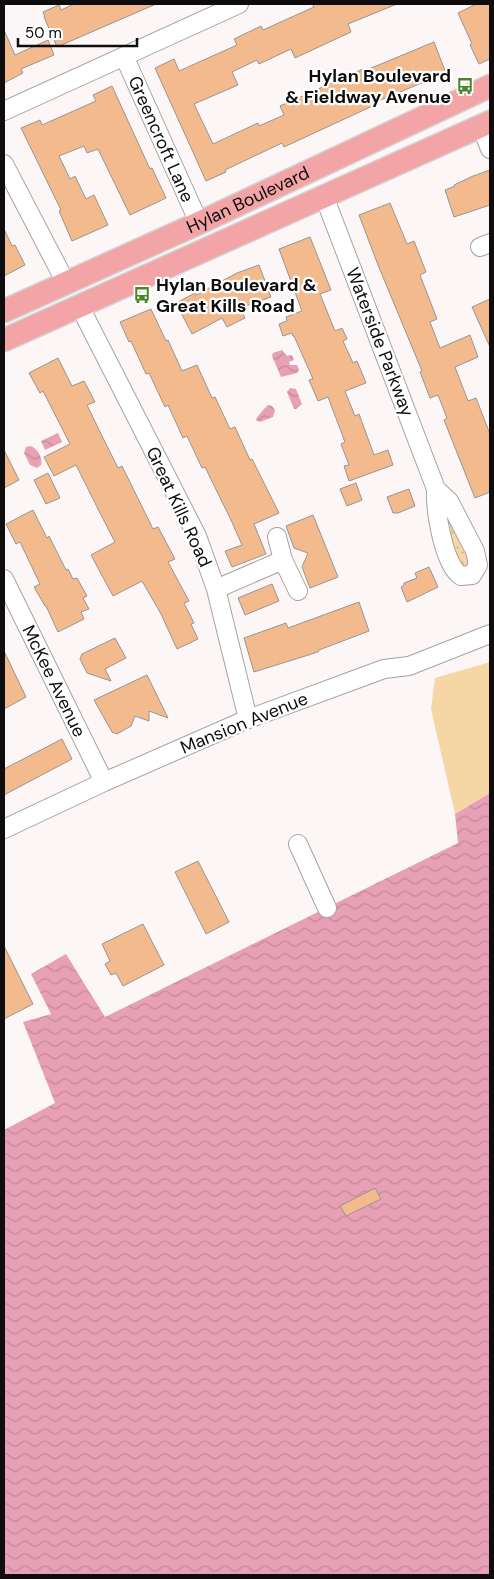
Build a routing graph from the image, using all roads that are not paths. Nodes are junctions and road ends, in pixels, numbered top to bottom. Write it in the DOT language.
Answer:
graph roads {
  1 [pos="239,4"];
  2 [pos="124,56"];
  3 [pos="490,86"];
  4 [pos="4,111"];
  5 [pos="486,124"];
  6 [pos="490,149"];
  7 [pos="4,164"];
  8 [pos="324,196"];
  9 [pos="199,223"];
  10 [pos="66,283"];
  11 [pos="79,305"];
  12 [pos="4,311"];
  13 [pos="4,340"];
  14 [pos="436,489"];
  15 [pos="277,537"];
  16 [pos="283,560"];
  17 [pos="4,579"];
  18 [pos="216,588"];
  19 [pos="298,591"];
  20 [pos="490,634"];
  21 [pos="248,720"];
  22 [pos="104,782"];
  23 [pos="4,829"];
  24 [pos="298,844"];
  25 [pos="327,908"];
  1 -- 2 [label="street"];
  2 -- 4 [label="street"];
  2 -- 9 [label="street, Greencroft Lane"];
  3 -- 9 [label="main road, Hylan Boulevard"];
  5 -- 6 [label="street"];
  5 -- 8 [label="main road, Hylan Boulevard"];
  7 -- 10 [label="street"];
  8 -- 11 [label="main road, Hylan Boulevard"];
  8 -- 14 [label="street, Waterside Parkway"];
  9 -- 10 [label="main road, Hylan Boulevard"];
  10 -- 12 [label="main road, Hylan Boulevard"];
  11 -- 13 [label="main road, Hylan Boulevard"];
  11 -- 18 [label="street, Great Kills Road"];
  15 -- 16 [label="street"];
  16 -- 18 [label="street"];
  16 -- 19 [label="street"];
  17 -- 22 [label="street, McKee Avenue"];
  18 -- 21 [label="street, Great Kills Road"];
  20 -- 21 [label="street, Mansion Avenue"];
  21 -- 22 [label="street, Mansion Avenue"];
  22 -- 23 [label="street, Mansion Avenue"];
  24 -- 25 [label="street"];
}
